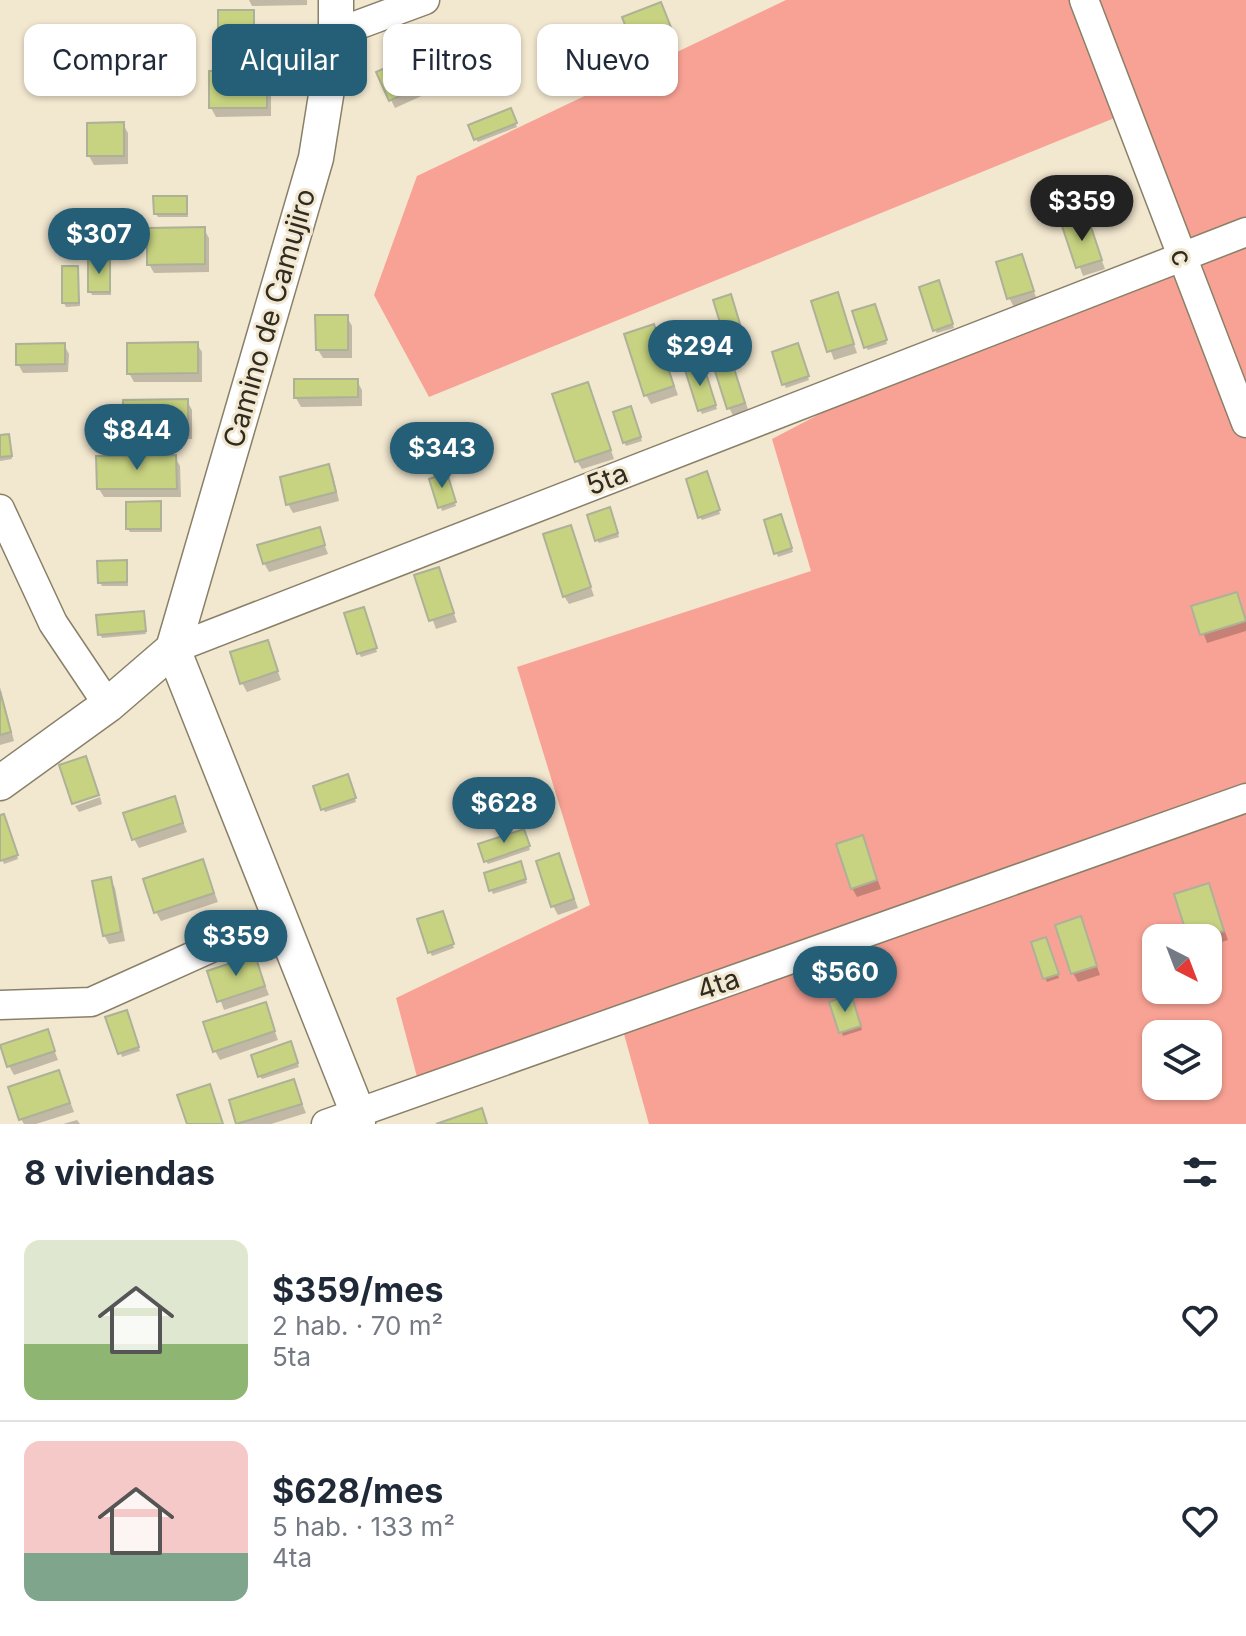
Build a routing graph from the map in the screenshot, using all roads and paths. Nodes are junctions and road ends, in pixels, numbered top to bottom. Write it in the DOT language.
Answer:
graph roads {
  1 [pos="425,0"];
  2 [pos="1084,0"];
  3 [pos="336,16"];
  4 [pos="1246,232"];
  5 [pos="1182,255"];
  6 [pos="1246,423"];
  7 [pos="0,509"];
  8 [pos="173,649"];
  9 [pos="108,705"];
  10 [pos="0,783"];
  11 [pos="1246,798"];
  12 [pos="280,917"];
  13 [pos="0,1005"];
  14 [pos="347,1120"];
  1 -- 3 [label="street"];
  2 -- 5 [label="street, c"];
  3 -- 8 [label="street, Camino de Camujiro"];
  4 -- 5 [label="street, 5ta"];
  5 -- 6 [label="street, c"];
  5 -- 8 [label="street, 5ta"];
  7 -- 9 [label="street"];
  8 -- 9 [label="street, 5ta"];
  8 -- 12 [label="street"];
  9 -- 10 [label="street, 5ta"];
  11 -- 14 [label="street, 4ta"];
  12 -- 13 [label="street"];
  12 -- 14 [label="street"];
}
